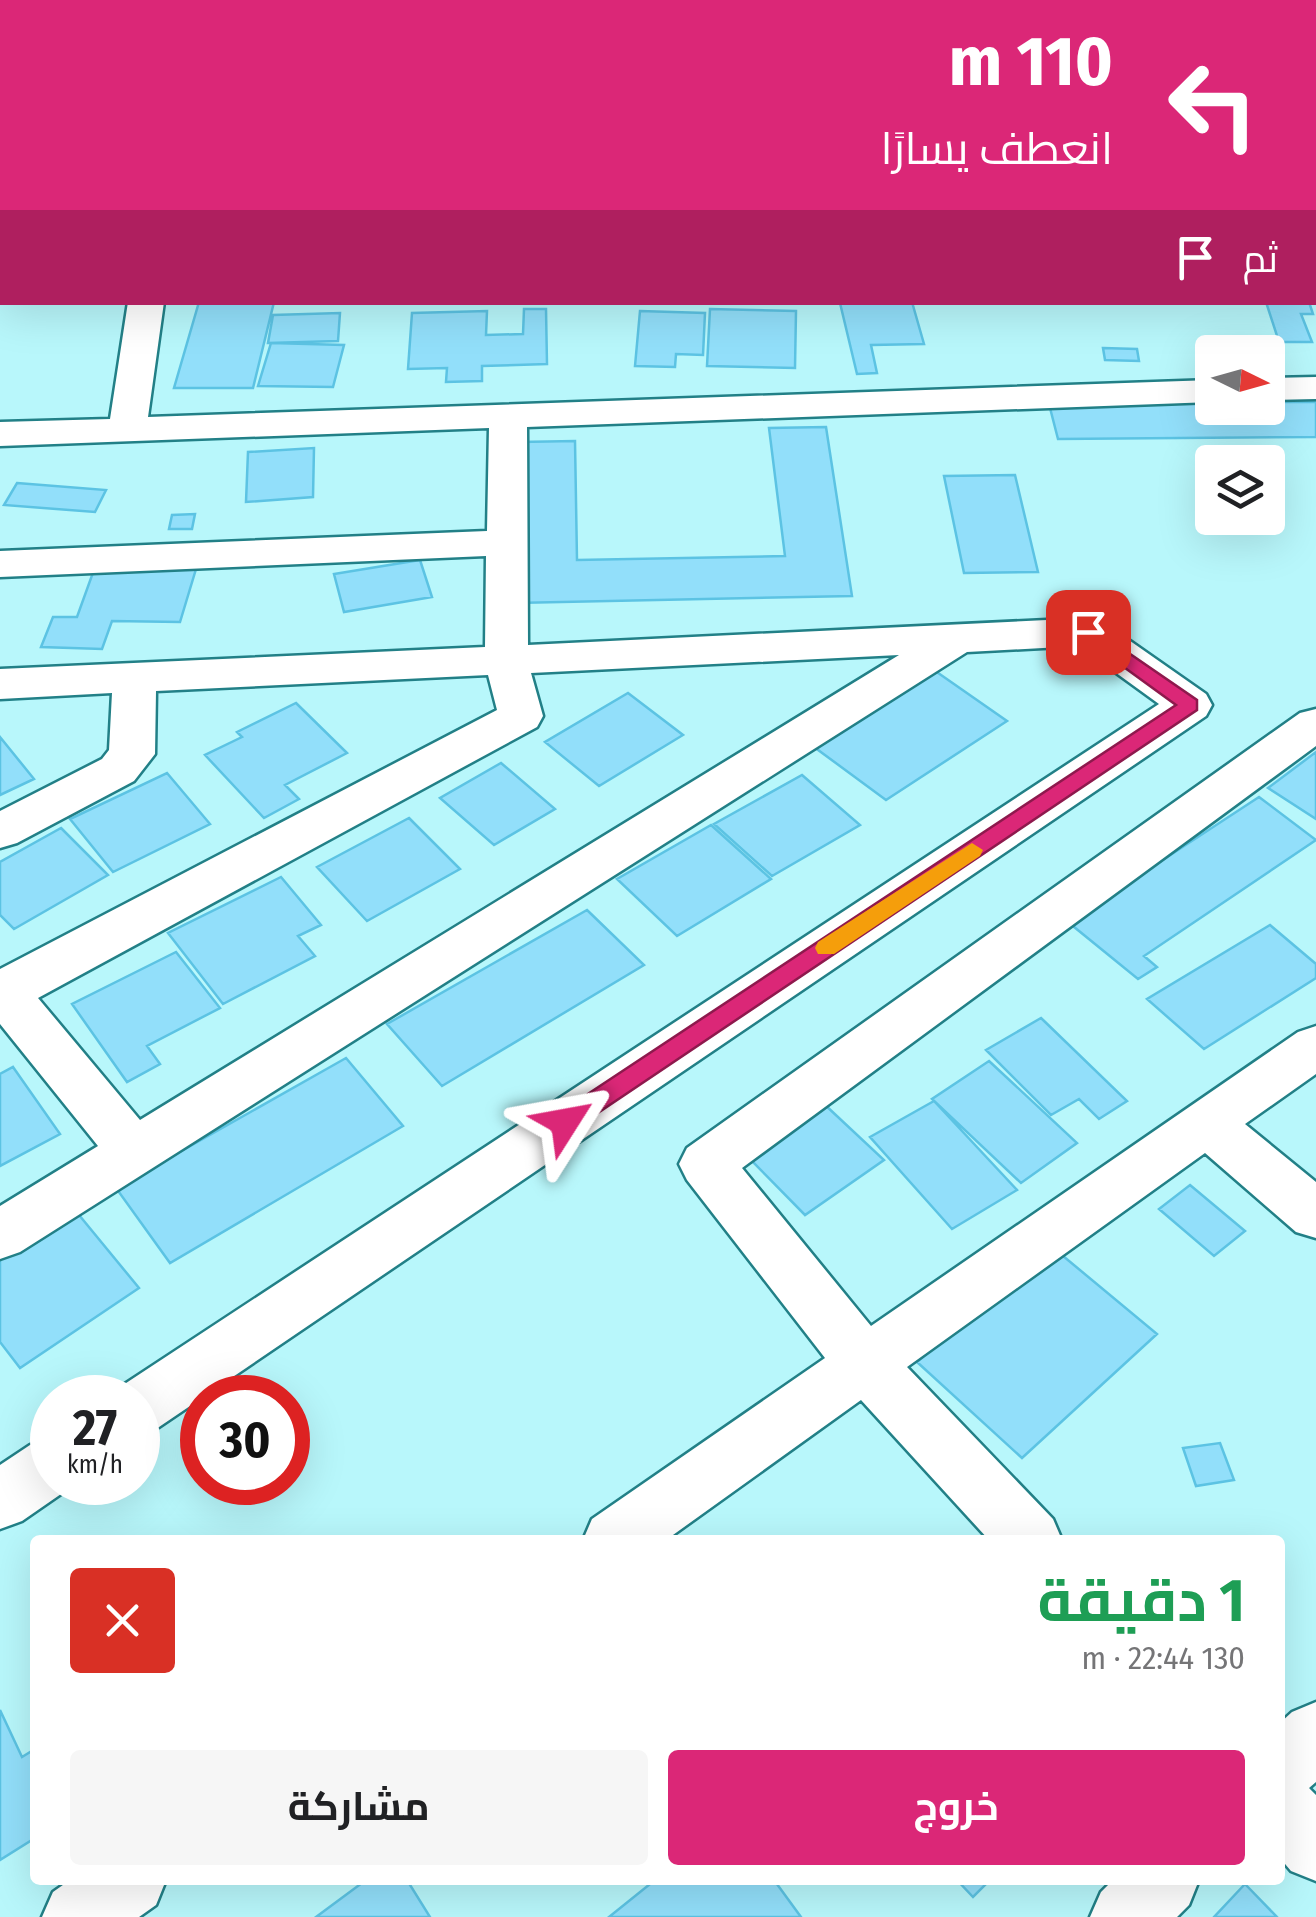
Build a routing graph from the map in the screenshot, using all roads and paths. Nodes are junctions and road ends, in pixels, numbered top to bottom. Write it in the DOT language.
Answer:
graph roads {
  1 [pos="146,305"];
  2 [pos="1316,388"];
  3 [pos="1285,389"];
  4 [pos="1195,392"];
  5 [pos="508,414"];
  6 [pos="127,429"];
  7 [pos="0,434"];
  8 [pos="508,543"];
  9 [pos="0,564"];
  10 [pos="959,638"];
  11 [pos="506,660"];
  12 [pos="134,677"];
  13 [pos="0,684"];
  14 [pos="1316,724"];
  15 [pos="0,831"];
  16 [pos="2,990"];
  17 [pos="1316,1046"];
  18 [pos="1206,1123"];
  19 [pos="134,1152"];
  20 [pos="1316,1215"];
  21 [pos="0,1236"];
  22 [pos="865,1363"];
  23 [pos="160,1393"];
  24 [pos="30,1480"];
  25 [pos="0,1500"];
  26 [pos="621,1535"];
  27 [pos="1025,1535"];
  28 [pos="1316,1736"];
  29 [pos="1285,1764"];
  30 [pos="1285,1812"];
  31 [pos="1316,1846"];
  32 [pos="124,1885"];
  33 [pos="1159,1885"];
  34 [pos="78,1917"];
  35 [pos="1126,1917"];
  1 -- 6 [label="street"];
  2 -- 3 [label="street"];
  4 -- 5 [label="street"];
  5 -- 6 [label="street"];
  5 -- 8 [label="street"];
  6 -- 7 [label="street"];
  8 -- 9 [label="street"];
  8 -- 11 [label="street"];
  10 -- 11 [label="street"];
  10 -- 19 [label="street"];
  10 -- 23 [label="street"];
  11 -- 12 [label="street"];
  11 -- 16 [label="street"];
  12 -- 13 [label="street"];
  12 -- 15 [label="street"];
  14 -- 22 [label="street"];
  16 -- 19 [label="street"];
  17 -- 18 [label="street"];
  18 -- 20 [label="street"];
  18 -- 22 [label="street"];
  19 -- 21 [label="street"];
  22 -- 26 [label="street"];
  22 -- 27 [label="street"];
  24 -- 25 [label="street"];
  28 -- 29 [label="street"];
  30 -- 31 [label="street"];
  32 -- 34 [label="street"];
  33 -- 35 [label="street"];
}
